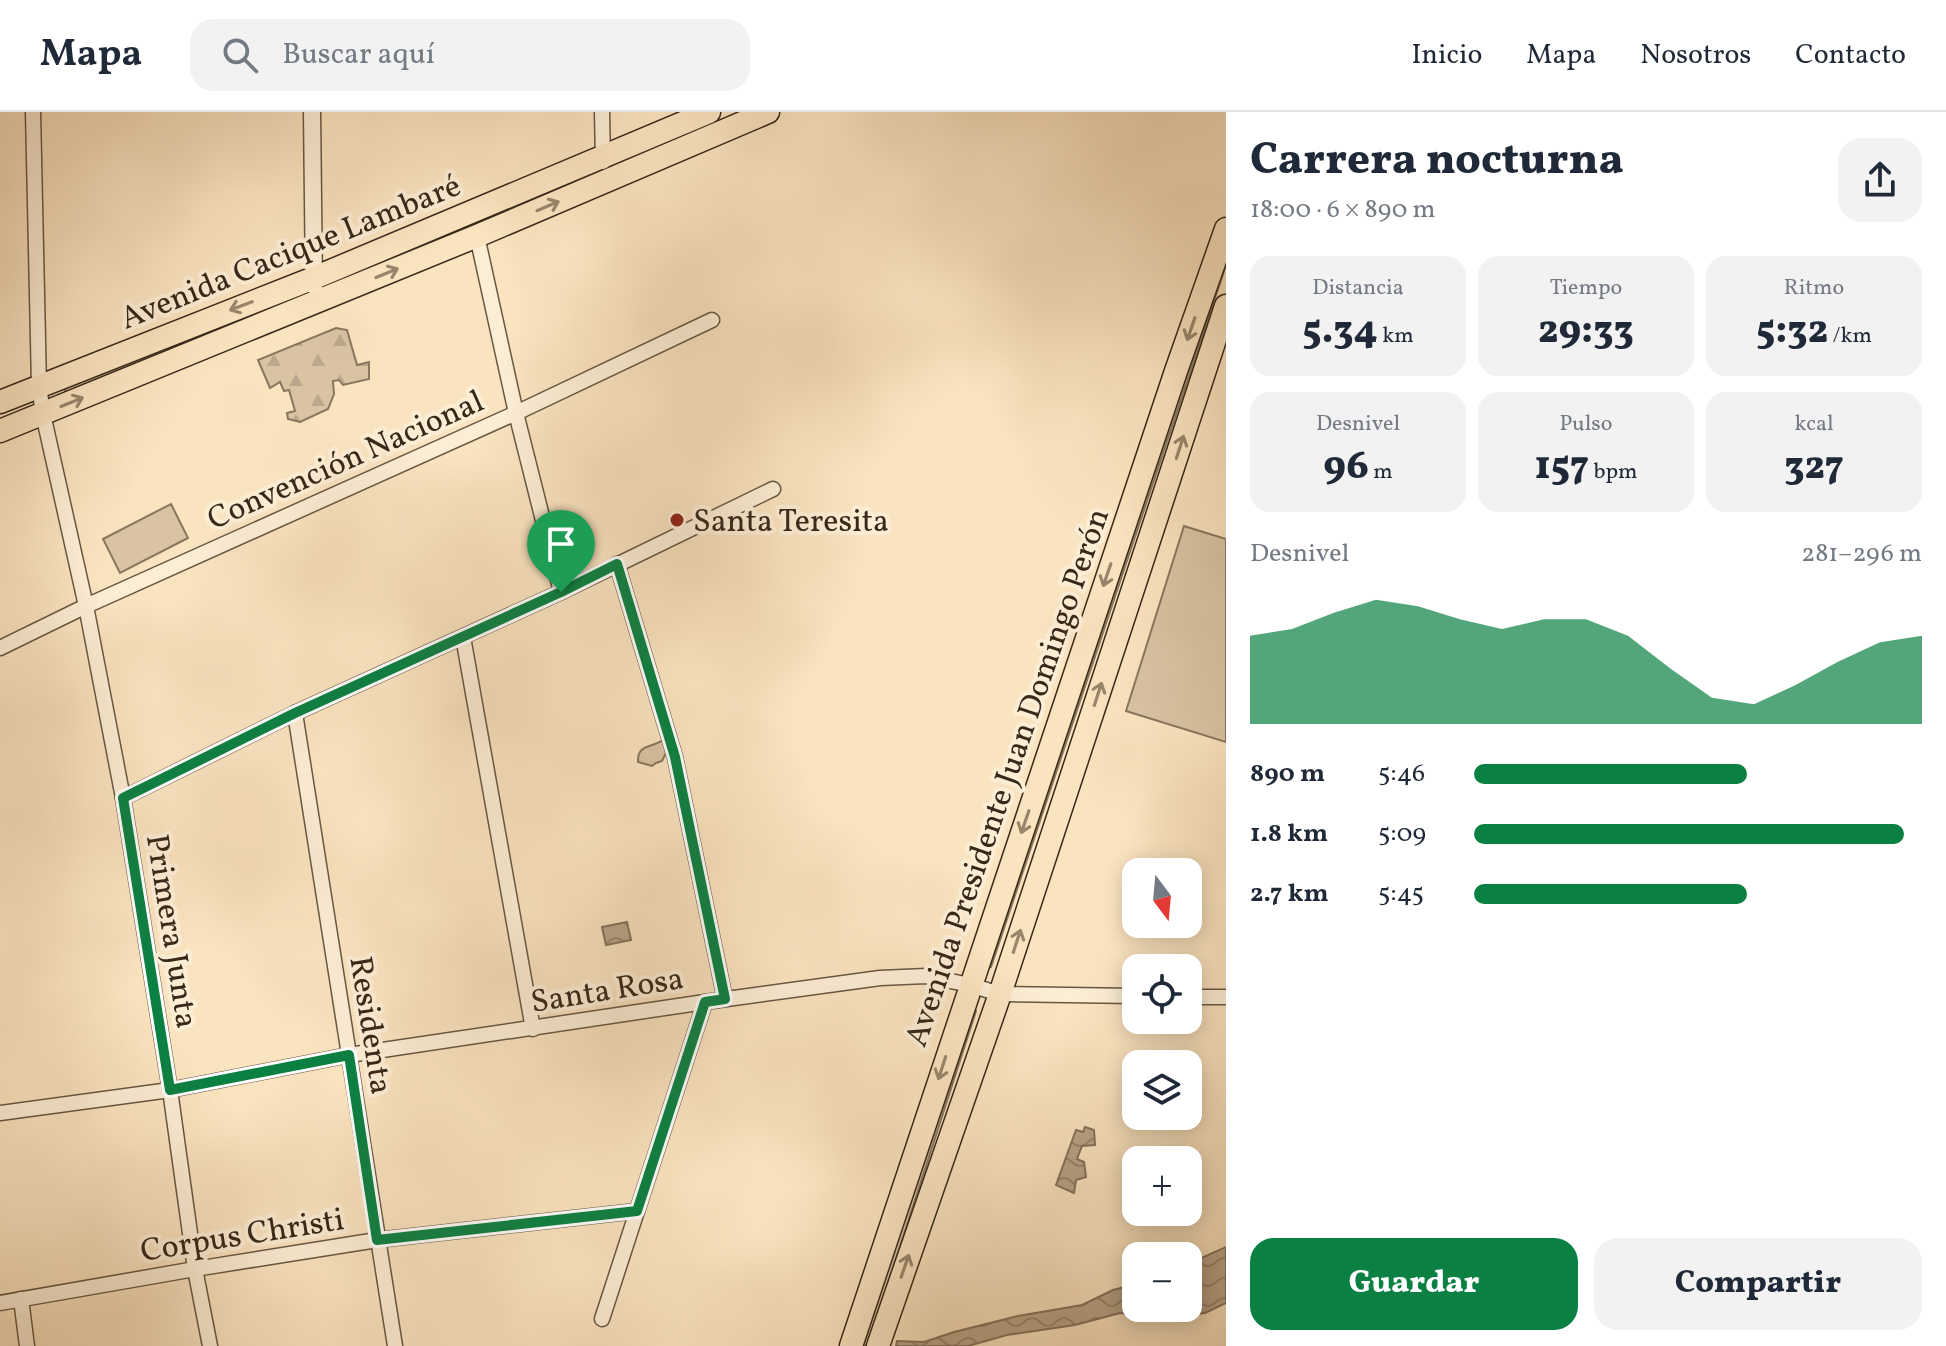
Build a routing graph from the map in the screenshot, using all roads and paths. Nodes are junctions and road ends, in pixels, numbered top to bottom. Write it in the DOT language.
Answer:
graph roads {
  1 [pos="33,112"];
  2 [pos="312,112"];
  3 [pos="602,112"];
  4 [pos="709,112"];
  5 [pos="768,112"];
  6 [pos="603,157"];
  7 [pos="603,182"];
  8 [pos="1226,229"];
  9 [pos="477,236"];
  10 [pos="314,278"];
  11 [pos="314,303"];
  12 [pos="1226,306"];
  13 [pos="712,320"];
  14 [pos="39,386"];
  15 [pos="0,402"];
  16 [pos="516,413"];
  17 [pos="43,414"];
  18 [pos="0,431"];
  19 [pos="773,489"];
  20 [pos="617,564"];
  21 [pos="561,592"];
  22 [pos="86,606"];
  23 [pos="463,637"];
  24 [pos="0,648"];
  25 [pos="295,713"];
  26 [pos="123,798"];
  27 [pos="970,985"];
  28 [pos="1000,994"];
  29 [pos="1122,996"];
  30 [pos="1202,997"];
  31 [pos="1226,997"];
  32 [pos="725,999"];
  33 [pos="705,1002"];
  34 [pos="533,1029"];
  35 [pos="349,1055"];
  36 [pos="170,1090"];
  37 [pos="0,1113"];
  38 [pos="637,1211"];
  39 [pos="377,1240"];
  40 [pos="195,1269"];
  41 [pos="21,1299"];
  42 [pos="0,1303"];
  43 [pos="602,1319"];
  44 [pos="879,1343"];
  45 [pos="852,1344"];
  46 [pos="27,1346"];
  47 [pos="210,1346"];
  48 [pos="395,1346"];
  1 -- 14 [label="street, Primera Junta"];
  2 -- 10 [label="street"];
  3 -- 6 [label="street"];
  4 -- 6 [label="main road, Avenida Cacique Lambaré"];
  5 -- 7 [label="main road, Avenida Cacique Lambaré"];
  6 -- 7 [label="street"];
  6 -- 10 [label="main road, Avenida Cacique Lambaré"];
  9 -- 7 [label="main road, Avenida Cacique Lambaré, one-way"];
  8 -- 27 [label="main road, Avenida Presidente Juan Domingo Perón, one-way"];
  11 -- 9 [label="main road, Avenida Cacique Lambaré, one-way"];
  9 -- 16 [label="street"];
  10 -- 11 [label="street"];
  10 -- 14 [label="main road, Avenida Cacique Lambaré, one-way"];
  17 -- 11 [label="main road, Avenida Cacique Lambaré, one-way"];
  28 -- 12 [label="main road, Avenida Presidente Juan Domingo Perón, one-way"];
  13 -- 16 [label="street, Convención Nacional"];
  14 -- 15 [label="main road, Avenida Cacique Lambaré"];
  14 -- 17 [label="street, Primera Junta"];
  16 -- 21 [label="street"];
  16 -- 22 [label="street, Convención Nacional"];
  17 -- 18 [label="main road, Avenida Cacique Lambaré"];
  17 -- 22 [label="street, Primera Junta"];
  19 -- 20 [label="street"];
  20 -- 21 [label="street"];
  20 -- 32 [label="street"];
  21 -- 23 [label="street"];
  22 -- 24 [label="street, Convención Nacional"];
  22 -- 26 [label="street, Primera Junta"];
  23 -- 25 [label="street"];
  23 -- 34 [label="street"];
  25 -- 26 [label="street"];
  25 -- 35 [label="street, Residenta"];
  26 -- 36 [label="street, Primera Junta"];
  27 -- 28 [label="street, Santa Rosa"];
  27 -- 32 [label="street, Santa Rosa"];
  27 -- 45 [label="main road, Avenida Presidente Juan Domingo Perón, one-way"];
  28 -- 29 [label="street, Santa Rosa"];
  44 -- 28 [label="main road, Avenida Presidente Juan Domingo Perón, one-way"];
  30 -- 31 [label="street"];
  32 -- 33 [label="street, Santa Rosa"];
  33 -- 34 [label="street, Santa Rosa"];
  33 -- 38 [label="street"];
  34 -- 35 [label="street, Santa Rosa"];
  35 -- 36 [label="street, Santa Rosa"];
  35 -- 39 [label="street, Residenta"];
  36 -- 37 [label="street, Santa Rosa"];
  36 -- 40 [label="street, Primera Junta"];
  38 -- 39 [label="street, Corpus Christi"];
  38 -- 43 [label="street"];
  39 -- 40 [label="street, Corpus Christi"];
  39 -- 48 [label="street, Residenta"];
  40 -- 41 [label="street, Corpus Christi"];
  40 -- 47 [label="street, Primera Junta"];
  41 -- 42 [label="street, Corpus Christi"];
  41 -- 46 [label="street"];
}
